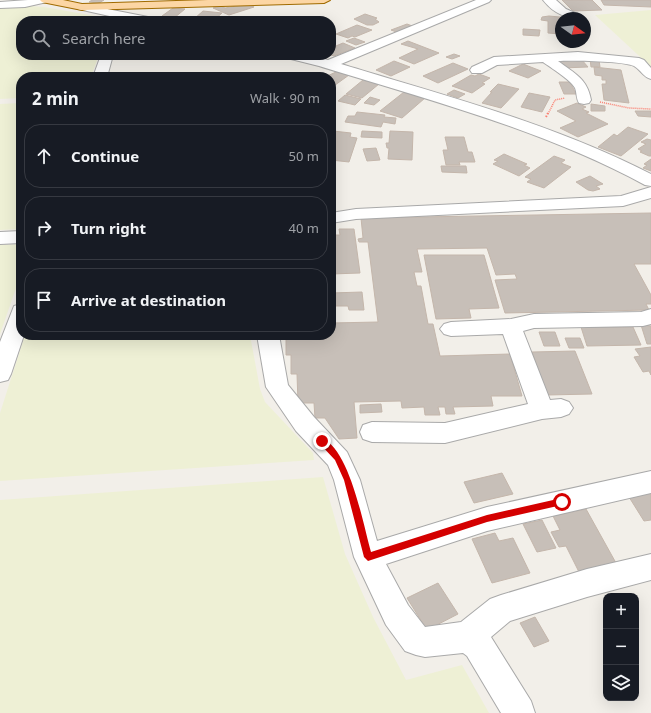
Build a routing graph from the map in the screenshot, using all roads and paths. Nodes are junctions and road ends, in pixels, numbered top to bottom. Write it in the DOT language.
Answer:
graph roads {
  1 [pos="43,0"];
  2 [pos="46,0"];
  3 [pos="324,0"];
  4 [pos="485,0"];
  5 [pos="549,0"];
  6 [pos="0,5"];
  7 [pos="82,7"];
  8 [pos="125,11"];
  9 [pos="566,12"];
  10 [pos="136,16"];
  11 [pos="577,48"];
  12 [pos="578,56"];
  13 [pos="546,58"];
  14 [pos="105,60"];
  15 [pos="312,60"];
  16 [pos="328,64"];
  17 [pos="477,70"];
  18 [pos="102,72"];
  19 [pos="651,75"];
  20 [pos="584,100"];
  21 [pos="651,181"];
  22 [pos="651,192"];
  23 [pos="336,217"];
  24 [pos="16,237"];
  25 [pos="0,238"];
  26 [pos="651,316"];
  27 [pos="16,326"];
  28 [pos="511,326"];
  29 [pos="451,329"];
  30 [pos="269,340"];
  31 [pos="0,374"];
  32 [pos="372,432"];
  33 [pos="651,482"];
  34 [pos="368,557"];
  35 [pos="651,567"];
  36 [pos="467,637"];
  37 [pos="519,713"];
  1 -- 6 [label="street"];
  2 -- 7 [label="main road"];
  3 -- 8 [label="main road"];
  4 -- 16 [label="street"];
  5 -- 9 [label="street"];
  7 -- 8 [label="street"];
  8 -- 10 [label="street"];
  11 -- 12 [label="street"];
  12 -- 13 [label="street"];
  12 -- 19 [label="street"];
  13 -- 17 [label="street"];
  13 -- 20 [label="street"];
  14 -- 18 [label="street"];
  15 -- 16 [label="street"];
  16 -- 21 [label="street"];
  22 -- 23 [label="street"];
  24 -- 25 [label="street"];
  26 -- 28 [label="street"];
  27 -- 31 [label="street"];
  28 -- 29 [label="street"];
  28 -- 32 [label="street"];
  30 -- 34 [label="street"];
  33 -- 34 [label="street"];
  34 -- 36 [label="street"];
  35 -- 36 [label="street"];
  36 -- 37 [label="street"];
}
